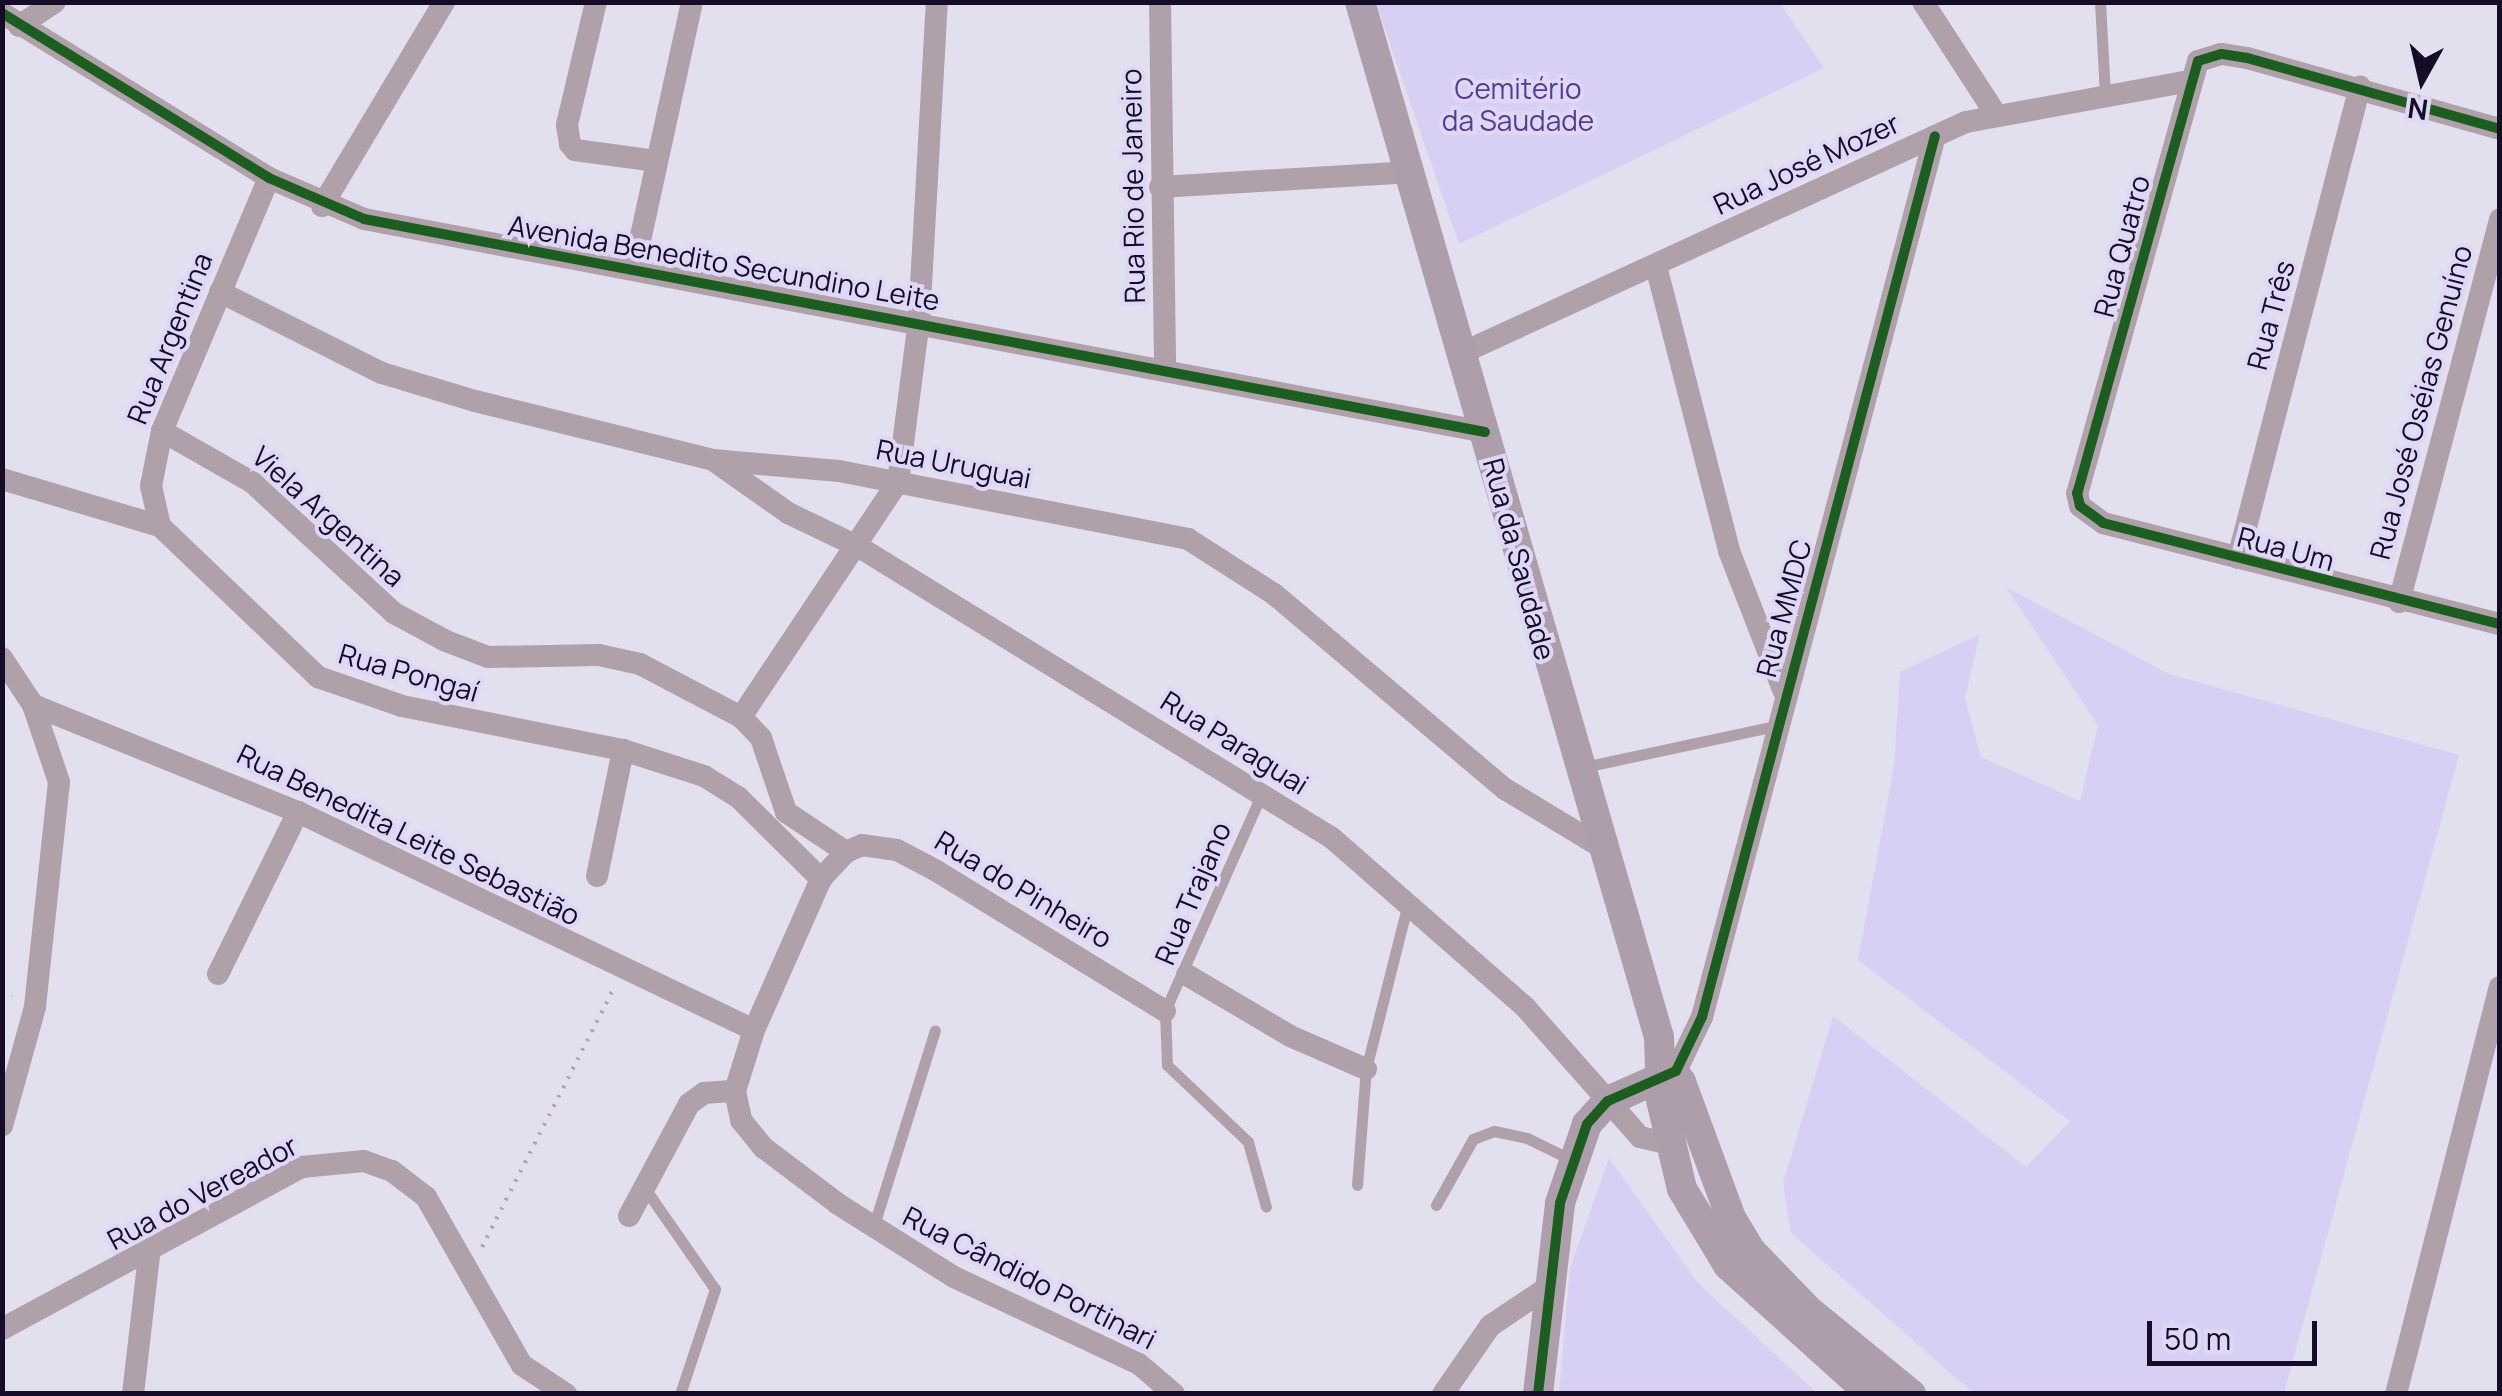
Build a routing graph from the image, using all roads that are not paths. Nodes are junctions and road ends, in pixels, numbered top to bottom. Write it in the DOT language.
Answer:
graph roads {
  1 [pos="55,2"];
  2 [pos="444,2"];
  3 [pos="596,2"];
  4 [pos="692,2"];
  5 [pos="938,2"];
  6 [pos="1160,2"];
  7 [pos="1360,2"];
  8 [pos="1923,2"];
  9 [pos="2100,2"];
  10 [pos="11,19"];
  11 [pos="2190,81"];
  12 [pos="2360,87"];
  13 [pos="2106,94"];
  14 [pos="1995,113"];
  15 [pos="2500,129"];
  16 [pos="1934,136"];
  17 [pos="656,160"];
  18 [pos="1413,172"];
  19 [pos="269,178"];
  20 [pos="1160,187"];
  21 [pos="322,206"];
  22 [pos="2500,218"];
  23 [pos="1656,266"];
  24 [pos="634,268"];
  25 [pos="220,292"];
  26 [pos="919,321"];
  27 [pos="1464,352"];
  28 [pos="1165,369"];
  29 [pos="162,431"];
  30 [pos="1485,432"];
  31 [pos="712,460"];
  32 [pos="2,479"];
  33 [pos="898,482"];
  34 [pos="2077,493"];
  35 [pos="160,526"];
  36 [pos="859,546"];
  37 [pos="2238,558"];
  38 [pos="2399,602"];
  39 [pos="2500,624"];
  40 [pos="2,658"];
  41 [pos="1784,692"];
  42 [pos="33,705"];
  43 [pos="742,717"];
  44 [pos="1776,726"];
  45 [pos="623,750"];
  46 [pos="1579,768"];
  47 [pos="1262,793"];
  48 [pos="298,812"];
  49 [pos="1601,847"];
  50 [pos="846,852"];
  51 [pos="596,876"];
  52 [pos="821,879"];
  53 [pos="1409,899"];
  54 [pos="218,974"];
  55 [pos="1186,974"];
  56 [pos="2500,987"];
  57 [pos="1165,1011"];
  58 [pos="754,1030"];
  59 [pos="935,1030"];
  60 [pos="1666,1069"];
  61 [pos="1366,1070"];
  62 [pos="735,1091"];
  63 [pos="1608,1101"];
  64 [pos="2,1126"];
  65 [pos="1670,1144"];
  66 [pos="1572,1160"];
  67 [pos="1357,1185"];
  68 [pos="644,1187"];
  69 [pos="1436,1204"];
  70 [pos="1266,1206"];
  71 [pos="629,1216"];
  72 [pos="873,1228"];
  73 [pos="149,1255"];
  74 [pos="1548,1287"];
  75 [pos="2,1329"];
  76 [pos="133,1394"];
  77 [pos="566,1394"];
  78 [pos="680,1394"];
  79 [pos="1174,1394"];
  80 [pos="1443,1394"];
  81 [pos="1538,1394"];
  82 [pos="1871,1394"];
  83 [pos="1912,1394"];
  84 [pos="2396,1394"];
  1 -- 10 [label="street"];
  2 -- 21 [label="street"];
  3 -- 17 [label="street"];
  4 -- 17 [label="street"];
  5 -- 26 [label="street"];
  6 -- 20 [label="street, Rua Rio de Janeiro"];
  7 -- 18 [label="main road, Rua da Saudade"];
  8 -- 14 [label="street"];
  9 -- 13 [label="lane"];
  10 -- 19 [label="street, Avenida Benedito Secundino Leite"];
  11 -- 12 [label="street"];
  11 -- 13 [label="street, Rua José Mozer"];
  11 -- 34 [label="street, Rua Quatro"];
  12 -- 15 [label="street"];
  12 -- 37 [label="street, Rua Três"];
  13 -- 14 [label="street, Rua José Mozer"];
  14 -- 16 [label="street, Rua José Mozer"];
  16 -- 23 [label="street, Rua José Mozer"];
  16 -- 41 [label="street, Rua MMDC"];
  17 -- 24 [label="street"];
  18 -- 20 [label="street"];
  18 -- 27 [label="main road, Rua da Saudade"];
  19 -- 21 [label="street, Avenida Benedito Secundino Leite"];
  19 -- 25 [label="street, Rua Argentina"];
  20 -- 28 [label="street, Rua Rio de Janeiro"];
  21 -- 24 [label="street, Avenida Benedito Secundino Leite"];
  22 -- 38 [label="street, Rua José Oséias Genuíno"];
  23 -- 27 [label="street, Rua José Mozer"];
  23 -- 41 [label="street"];
  24 -- 26 [label="street, Avenida Benedito Secundino Leite"];
  25 -- 29 [label="street, Rua Argentina"];
  25 -- 31 [label="street, Rua Uruguai"];
  26 -- 28 [label="street, Avenida Benedito Secundino Leite"];
  26 -- 33 [label="street"];
  27 -- 30 [label="main road, Rua da Saudade"];
  28 -- 30 [label="street, Avenida Benedito Secundino Leite"];
  29 -- 35 [label="street, Rua Argentina"];
  29 -- 43 [label="street, Viela Argentina"];
  30 -- 46 [label="main road, Rua da Saudade"];
  31 -- 33 [label="street, Rua Uruguai"];
  31 -- 36 [label="street, Rua Paraguai"];
  32 -- 35 [label="street, Rua Pongaí"];
  33 -- 36 [label="street"];
  33 -- 49 [label="street, Rua Uruguai"];
  34 -- 37 [label="street, Rua Um"];
  35 -- 45 [label="street, Rua Pongaí"];
  36 -- 43 [label="street"];
  36 -- 47 [label="street, Rua Paraguai"];
  37 -- 38 [label="street, Rua Um"];
  38 -- 39 [label="street, Rua Um"];
  40 -- 42 [label="street"];
  41 -- 44 [label="street, Rua MMDC"];
  42 -- 48 [label="street, Rua Benedita Leite Sebastião"];
  42 -- 64 [label="street"];
  43 -- 50 [label="street"];
  44 -- 46 [label="lane"];
  44 -- 60 [label="street, Rua MMDC"];
  45 -- 51 [label="street"];
  45 -- 52 [label="street, Rua Pongaí"];
  46 -- 49 [label="main road, Rua da Saudade"];
  47 -- 53 [label="street, Rua Paraguai"];
  47 -- 55 [label="lane, Rua Trajano"];
  48 -- 54 [label="street"];
  48 -- 58 [label="street, Rua Benedita Leite Sebastião"];
  49 -- 60 [label="main road, Rua da Saudade"];
  50 -- 52 [label="street"];
  50 -- 57 [label="street, Rua do Pinheiro"];
  52 -- 58 [label="street"];
  53 -- 61 [label="lane"];
  53 -- 63 [label="street, Rua Paraguai"];
  55 -- 57 [label="lane, Rua Trajano"];
  55 -- 61 [label="street"];
  56 -- 84 [label="street"];
  57 -- 70 [label="lane"];
  58 -- 62 [label="street"];
  59 -- 72 [label="lane"];
  60 -- 63 [label="main road"];
  60 -- 65 [label="main road"];
  60 -- 83 [label="main road"];
  61 -- 67 [label="lane"];
  62 -- 68 [label="street"];
  62 -- 72 [label="street, Rua Cândido Portinari"];
  63 -- 65 [label="street, Rua Paraguai"];
  63 -- 66 [label="main road"];
  65 -- 82 [label="main road"];
  66 -- 69 [label="lane"];
  66 -- 74 [label="main road"];
  68 -- 71 [label="street"];
  68 -- 78 [label="lane"];
  72 -- 79 [label="street, Rua Cândido Portinari"];
  73 -- 75 [label="street, Rua do Vereador"];
  73 -- 76 [label="street"];
  73 -- 77 [label="street, Rua do Vereador"];
  74 -- 80 [label="street"];
  74 -- 81 [label="main road"];
}
